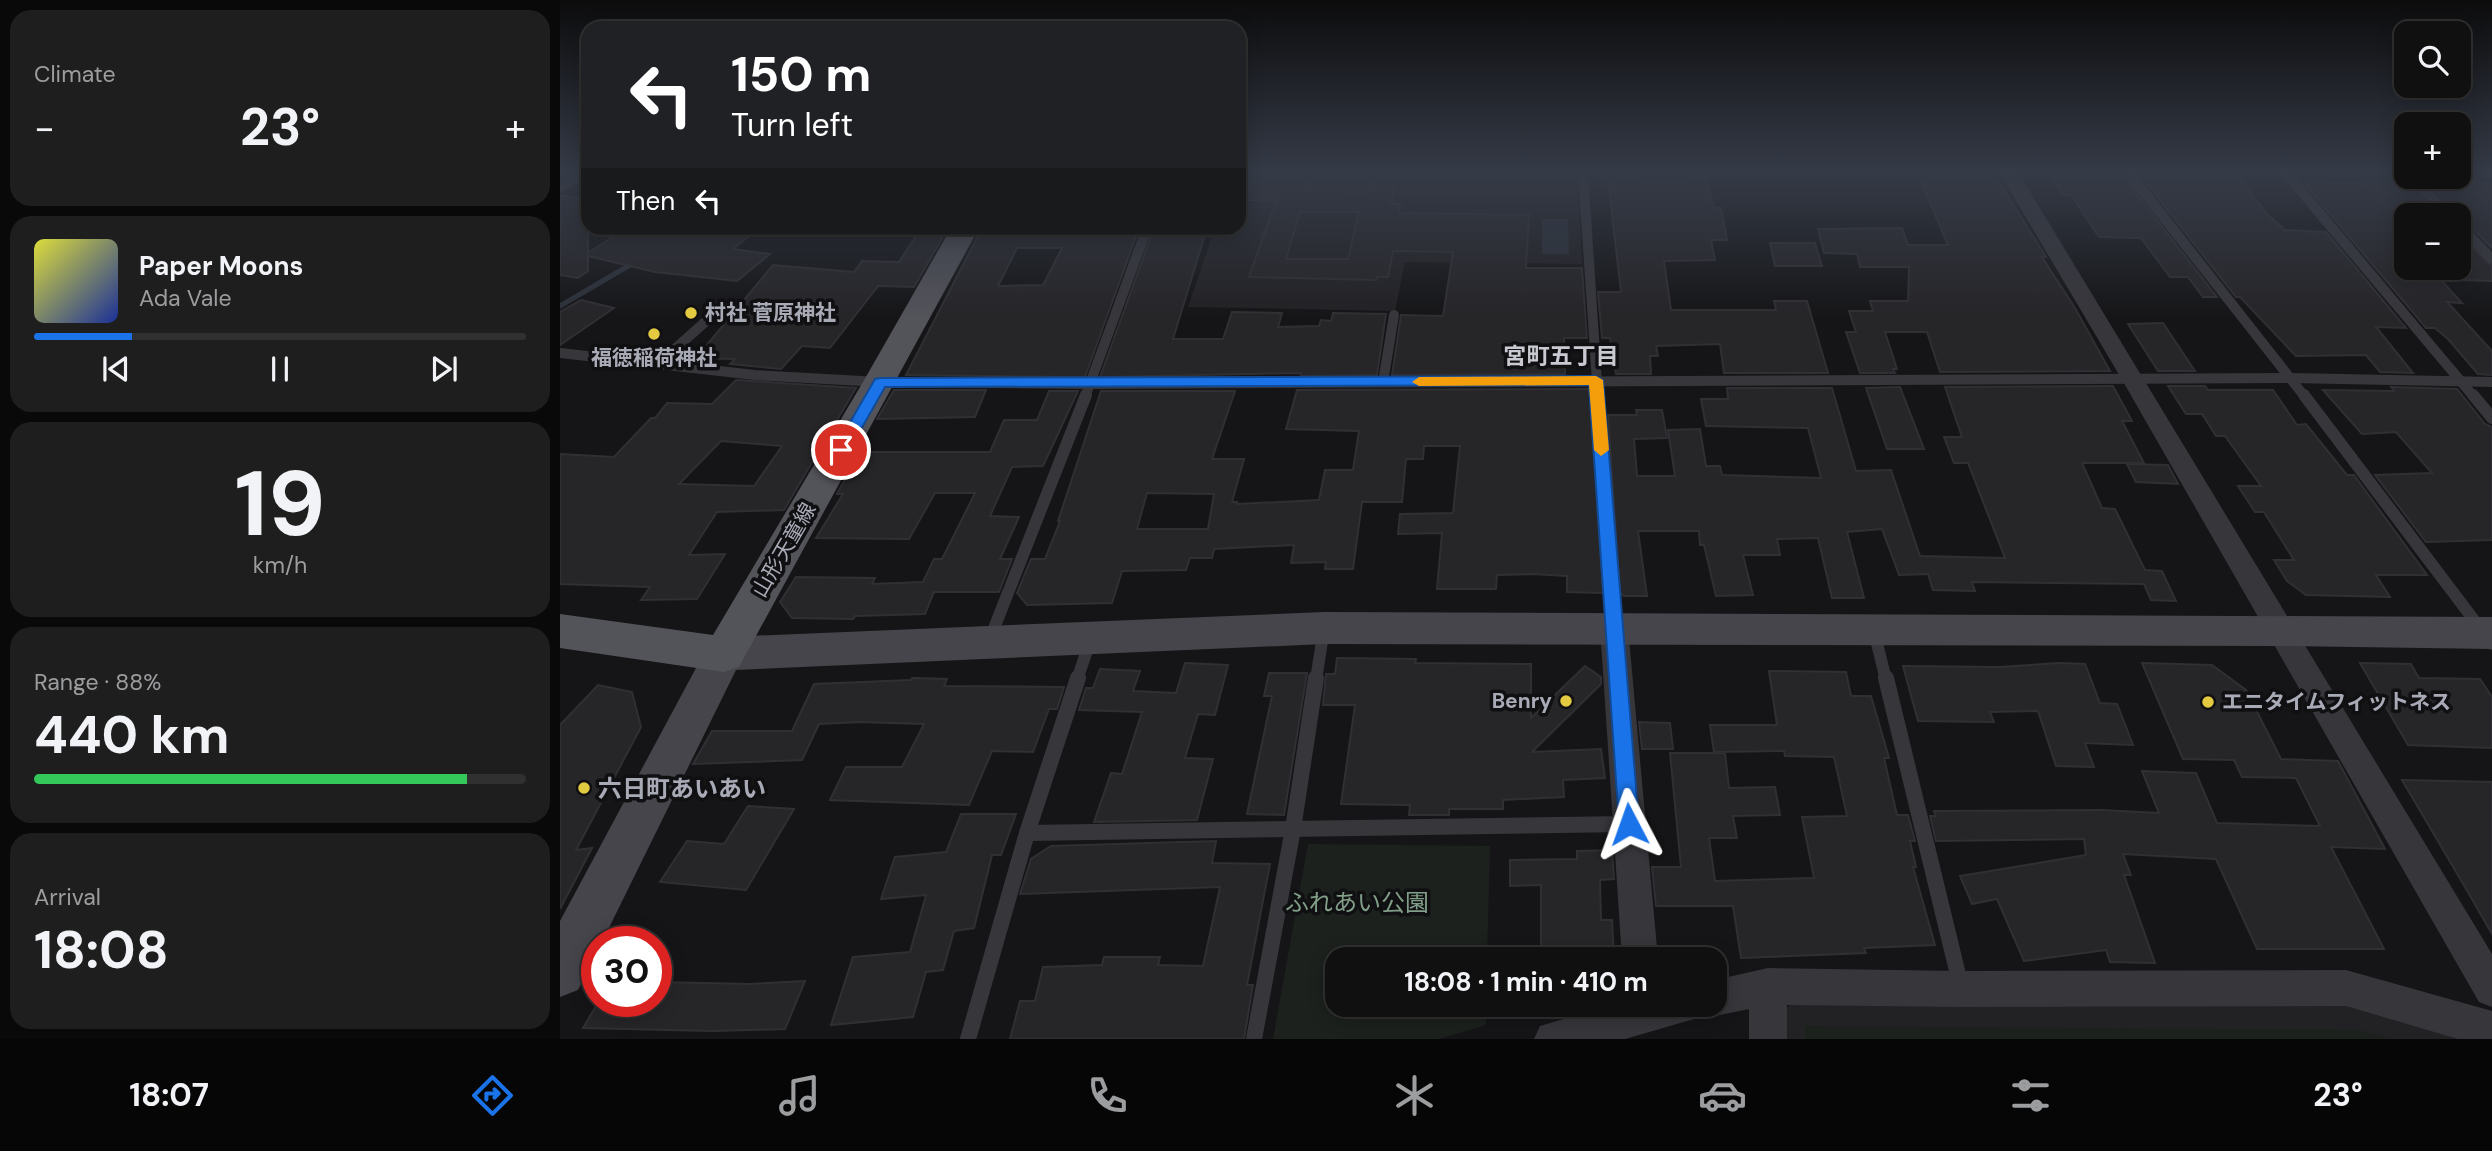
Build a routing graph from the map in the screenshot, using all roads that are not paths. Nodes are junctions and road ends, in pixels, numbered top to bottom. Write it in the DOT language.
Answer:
graph roads {
  1 [pos="1586,220"];
  2 [pos="2037,220"];
  3 [pos="2166,220"];
  4 [pos="2325,220"];
  5 [pos="961,235"];
  6 [pos="1144,235"];
  7 [pos="2471,237"];
  8 [pos="2492,259"];
  9 [pos="714,314"];
  10 [pos="1394,315"];
  11 [pos="560,353"];
  12 [pos="657,365"];
  13 [pos="2133,378"];
  14 [pos="2291,378"];
  15 [pos="1596,380"];
  16 [pos="2460,381"];
  17 [pos="880,382"];
  18 [pos="1383,382"];
  19 [pos="2492,382"];
  20 [pos="1090,384"];
  21 [pos="2492,418"];
  22 [pos="1614,627"];
  23 [pos="1324,628"];
  24 [pos="2281,630"];
  25 [pos="560,631"];
  26 [pos="1874,631"];
  27 [pos="2489,636"];
  28 [pos="1091,637"];
  29 [pos="988,644"];
  30 [pos="724,654"];
  31 [pos="1629,824"];
  32 [pos="1293,829"];
  33 [pos="1027,833"];
  34 [pos="1639,947"];
  35 [pos="560,972"];
  36 [pos="1768,986"];
  37 [pos="1961,989"];
  38 [pos="2492,989"];
  39 [pos="1727,995"];
  40 [pos="1620,1017"];
  41 [pos="2492,1030"];
  42 [pos="968,1039"];
  43 [pos="1254,1039"];
  44 [pos="1553,1039"];
  45 [pos="1768,1039"];
  1 -- 15 [label="lane"];
  2 -- 13 [label="street"];
  3 -- 14 [label="lane"];
  4 -- 16 [label="lane"];
  5 -- 17 [label="main road, 山形天童線"];
  6 -- 20 [label="lane"];
  7 -- 8 [label="lane"];
  9 -- 12 [label="lane"];
  10 -- 18 [label="lane"];
  11 -- 12 [label="lane"];
  12 -- 17 [label="lane"];
  13 -- 14 [label="lane"];
  13 -- 15 [label="lane"];
  13 -- 24 [label="street"];
  14 -- 16 [label="lane"];
  14 -- 27 [label="lane"];
  15 -- 18 [label="lane"];
  15 -- 22 [label="lane"];
  16 -- 19 [label="lane"];
  16 -- 21 [label="lane"];
  17 -- 20 [label="lane"];
  17 -- 30 [label="main road, 山形天童線"];
  18 -- 20 [label="lane"];
  20 -- 29 [label="lane"];
  22 -- 23 [label="street"];
  22 -- 26 [label="street"];
  22 -- 31 [label="street"];
  23 -- 28 [label="street"];
  23 -- 32 [label="lane"];
  24 -- 26 [label="street"];
  24 -- 27 [label="street"];
  24 -- 38 [label="street"];
  25 -- 30 [label="main road"];
  26 -- 37 [label="lane"];
  28 -- 29 [label="street"];
  28 -- 33 [label="lane"];
  29 -- 30 [label="street"];
  30 -- 35 [label="street"];
  31 -- 32 [label="lane"];
  31 -- 34 [label="street"];
  32 -- 33 [label="lane"];
  32 -- 43 [label="lane"];
  33 -- 42 [label="lane"];
  36 -- 37 [label="street"];
  36 -- 39 [label="street"];
  36 -- 45 [label="street"];
  37 -- 41 [label="street"];
  40 -- 44 [label="street"];
}
